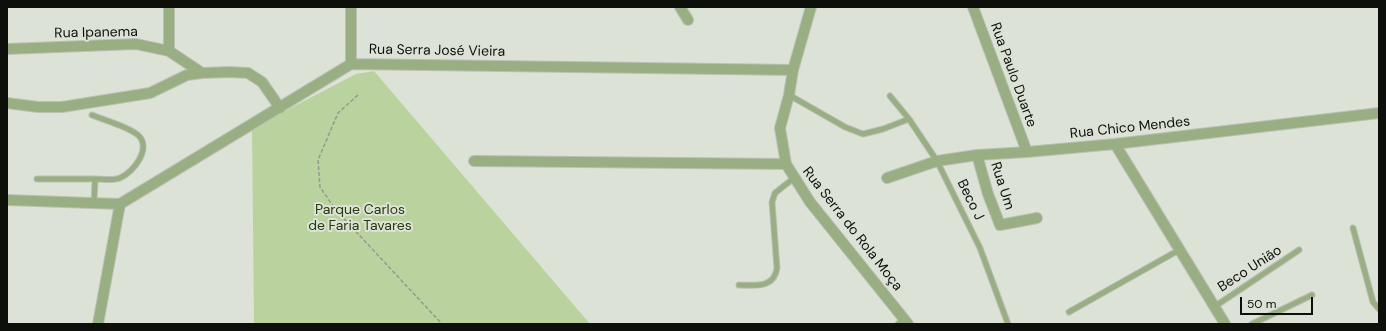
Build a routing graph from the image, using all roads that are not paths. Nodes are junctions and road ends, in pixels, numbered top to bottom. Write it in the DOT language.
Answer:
graph roads {
  1 [pos="169,7"];
  2 [pos="351,7"];
  3 [pos="680,7"];
  4 [pos="811,7"];
  5 [pos="973,7"];
  6 [pos="688,20"];
  7 [pos="7,49"];
  8 [pos="170,51"];
  9 [pos="351,64"];
  10 [pos="793,70"];
  11 [pos="202,73"];
  12 [pos="789,95"];
  13 [pos="890,96"];
  14 [pos="7,103"];
  15 [pos="280,108"];
  16 [pos="1379,113"];
  17 [pos="92,115"];
  18 [pos="909,119"];
  19 [pos="1115,144"];
  20 [pos="1027,152"];
  21 [pos="977,155"];
  22 [pos="474,161"];
  23 [pos="937,161"];
  24 [pos="786,164"];
  25 [pos="794,178"];
  26 [pos="887,178"];
  27 [pos="37,179"];
  28 [pos="96,179"];
  29 [pos="7,200"];
  30 [pos="94,203"];
  31 [pos="120,204"];
  32 [pos="1037,218"];
  33 [pos="1353,228"];
  34 [pos="1180,250"];
  35 [pos="1300,250"];
  36 [pos="739,285"];
  37 [pos="1312,295"];
  38 [pos="1214,307"];
  39 [pos="1379,309"];
  40 [pos="1069,312"];
  41 [pos="904,322"];
  42 [pos="98,324"];
  43 [pos="1008,324"];
  44 [pos="1225,324"];
  45 [pos="1252,324"];
  1 -- 8 [label="street"];
  2 -- 9 [label="street"];
  3 -- 6 [label="street"];
  4 -- 10 [label="street, Rua Serra do Rola Moça"];
  5 -- 20 [label="street, Rua Paulo Duarte"];
  7 -- 8 [label="street, Rua Ipanema"];
  8 -- 11 [label="street, Rua Ipanema"];
  9 -- 10 [label="street, Rua Serra José Vieira"];
  9 -- 15 [label="street, Rua Serra José Vieira"];
  10 -- 12 [label="street, Rua Serra do Rola Moça"];
  11 -- 14 [label="street"];
  11 -- 15 [label="street"];
  12 -- 18 [label="lane"];
  12 -- 24 [label="street, Rua Serra do Rola Moça"];
  13 -- 18 [label="lane, Beco J"];
  15 -- 31 [label="street, Rua Serra José Vieira"];
  16 -- 19 [label="street, Rua Chico Mendes"];
  17 -- 28 [label="lane"];
  18 -- 23 [label="lane, Beco J"];
  19 -- 20 [label="street, Rua Chico Mendes"];
  19 -- 34 [label="street"];
  20 -- 21 [label="street, Rua Chico Mendes"];
  21 -- 23 [label="street, Rua Chico Mendes"];
  21 -- 32 [label="street, Rua Um"];
  22 -- 24 [label="street"];
  23 -- 26 [label="street, Rua Chico Mendes"];
  23 -- 43 [label="lane, Beco J"];
  24 -- 25 [label="street, Rua Serra do Rola Moça"];
  25 -- 36 [label="lane"];
  25 -- 41 [label="street, Rua Serra do Rola Moça"];
  27 -- 28 [label="lane"];
  28 -- 30 [label="lane"];
  29 -- 30 [label="street"];
  30 -- 31 [label="street"];
  31 -- 42 [label="street"];
  33 -- 39 [label="lane"];
  34 -- 38 [label="street"];
  34 -- 40 [label="lane"];
  35 -- 38 [label="lane, Beco União"];
  37 -- 45 [label="lane"];
  38 -- 44 [label="street"];
}
